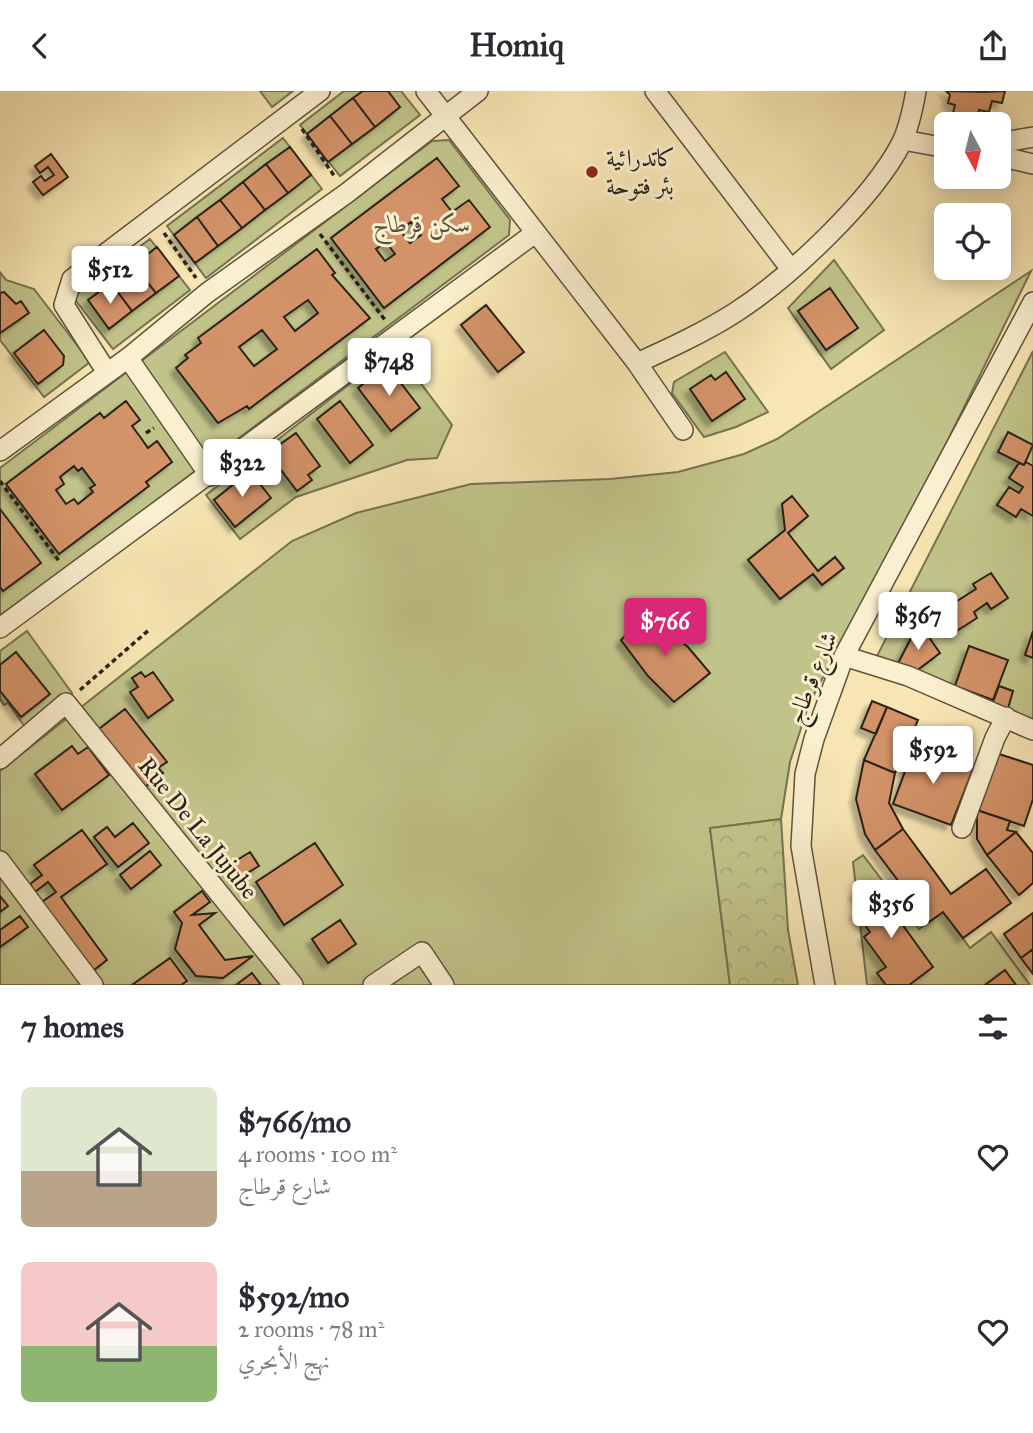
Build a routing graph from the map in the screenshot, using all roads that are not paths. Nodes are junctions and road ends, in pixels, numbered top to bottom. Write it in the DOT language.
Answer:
graph roads {
  1 [pos="320,91"];
  2 [pos="426,91"];
  3 [pos="478,91"];
  4 [pos="655,91"];
  5 [pos="916,91"];
  6 [pos="446,118"];
  7 [pos="1033,137"];
  8 [pos="903,140"];
  9 [pos="1012,141"];
  10 [pos="934,146"];
  11 [pos="1012,159"];
  12 [pos="1033,164"];
  13 [pos="535,233"];
  14 [pos="790,268"];
  15 [pos="1032,301"];
  16 [pos="128,358"];
  17 [pos="637,363"];
  18 [pos="106,371"];
  19 [pos="684,430"];
  20 [pos="0,451"];
  21 [pos="210,476"];
  22 [pos="0,628"];
  23 [pos="844,656"];
  24 [pos="1006,717"];
  25 [pos="1033,730"];
  26 [pos="0,759"];
  27 [pos="962,828"];
  28 [pos="0,861"];
  29 [pos="93,985"];
  30 [pos="293,985"];
  31 [pos="373,985"];
  32 [pos="444,985"];
  33 [pos="825,985"];
  1 -- 18 [label="street"];
  2 -- 6 [label="street"];
  3 -- 6 [label="street"];
  4 -- 14 [label="street"];
  5 -- 8 [label="street"];
  6 -- 13 [label="street"];
  6 -- 16 [label="street"];
  7 -- 9 [label="street"];
  8 -- 10 [label="street"];
  8 -- 14 [label="street"];
  11 -- 12 [label="street"];
  13 -- 17 [label="street"];
  13 -- 21 [label="street"];
  14 -- 17 [label="street"];
  15 -- 23 [label="street, شارع قرطاج"];
  16 -- 18 [label="street"];
  16 -- 21 [label="street"];
  17 -- 19 [label="street"];
  18 -- 20 [label="street"];
  21 -- 22 [label="street"];
  23 -- 24 [label="street"];
  23 -- 33 [label="street, شارع قرطاج"];
  24 -- 25 [label="street"];
  24 -- 27 [label="street"];
  26 -- 30 [label="street, Rue De La Jujube"];
  28 -- 29 [label="street"];
  31 -- 32 [label="street"];
}
